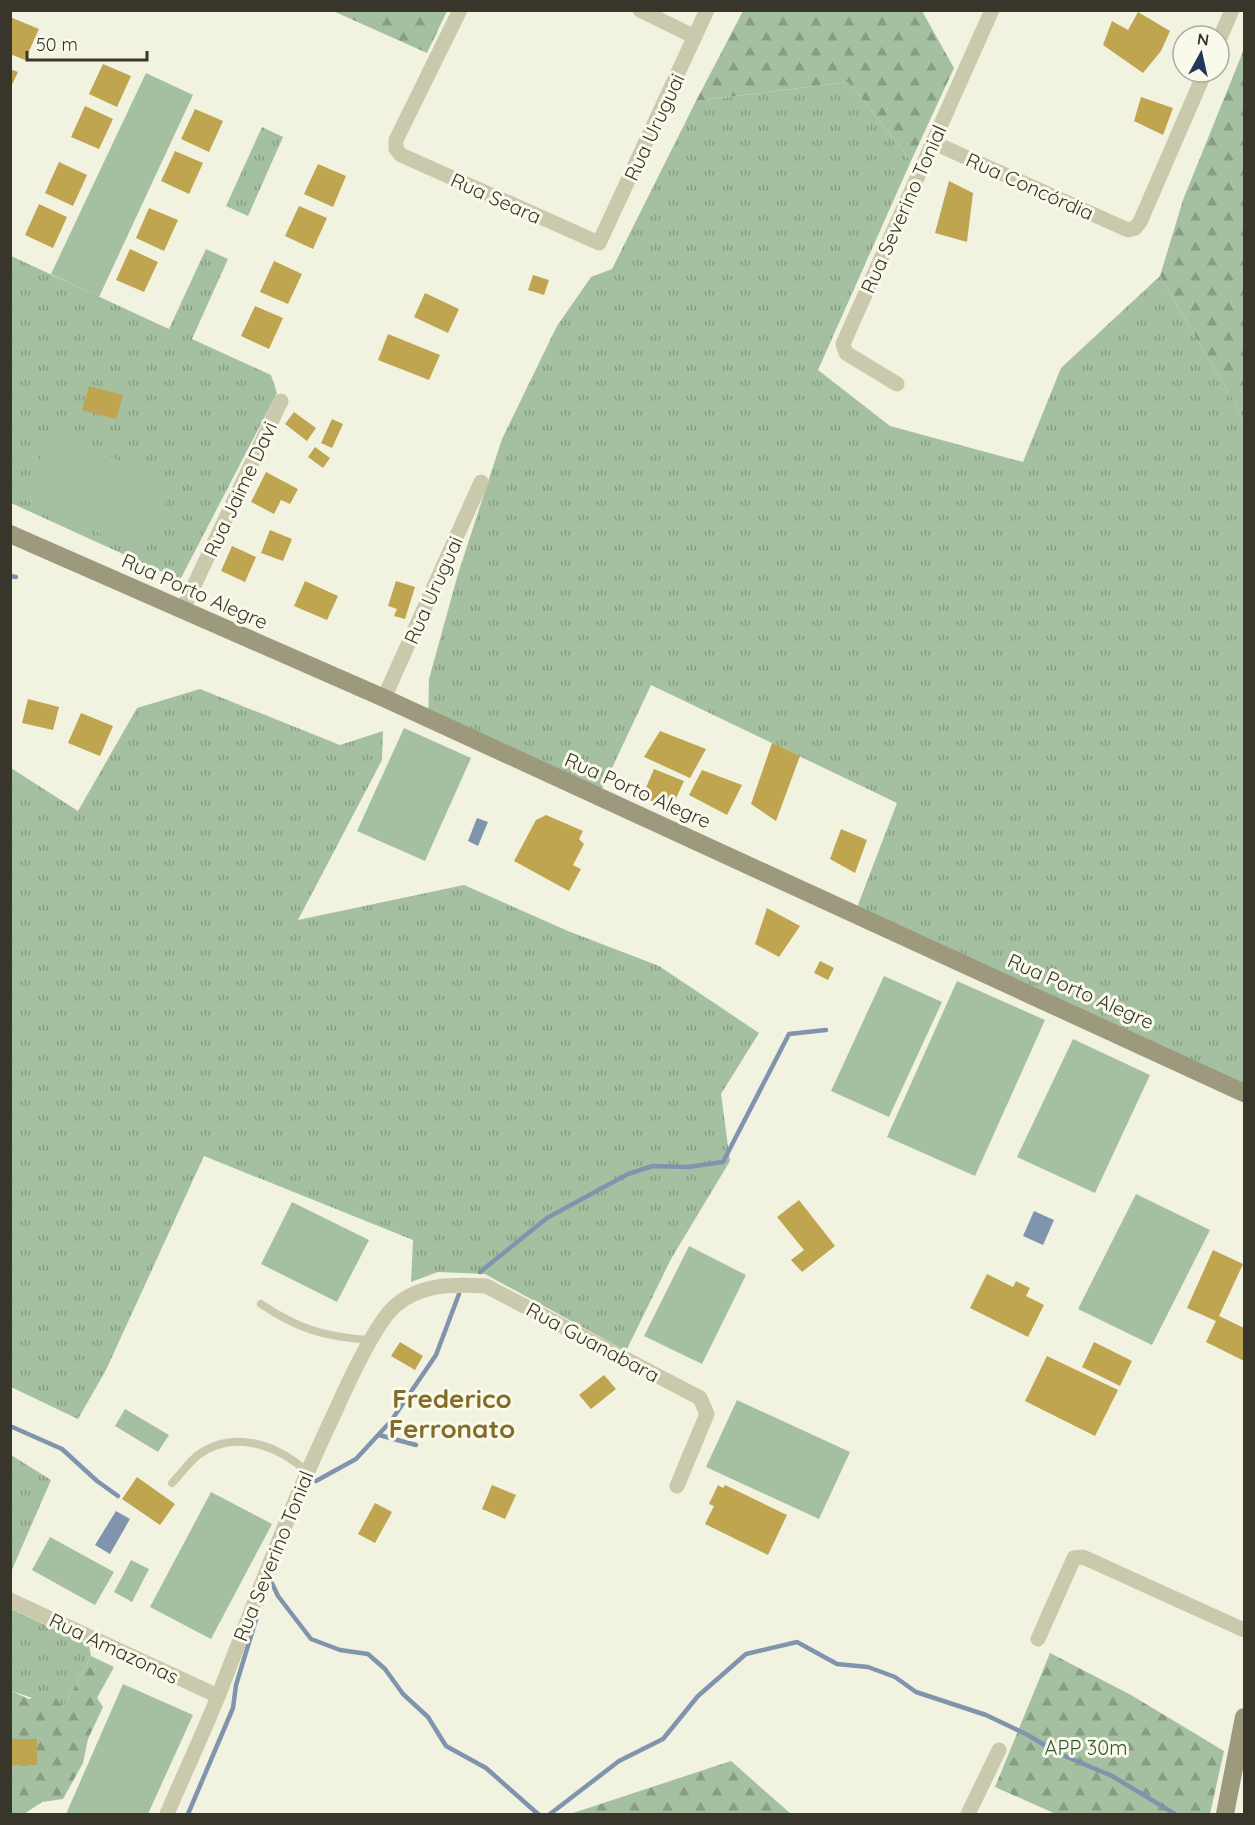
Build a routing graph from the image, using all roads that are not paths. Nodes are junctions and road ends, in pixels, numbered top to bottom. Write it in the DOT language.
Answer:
graph roads {
  1 [pos="460,10"];
  2 [pos="640,10"];
  3 [pos="707,10"];
  4 [pos="992,10"];
  5 [pos="1232,10"];
  6 [pos="1226,24"];
  7 [pos="695,37"];
  8 [pos="1200,84"];
  9 [pos="932,142"];
  10 [pos="599,243"];
  11 [pos="897,384"];
  12 [pos="281,400"];
  13 [pos="481,482"];
  14 [pos="10,534"];
  15 [pos="182,611"];
  16 [pos="384,698"];
  17 [pos="1245,1093"];
  18 [pos="261,1304"];
  19 [pos="395,1306"];
  20 [pos="372,1340"];
  21 [pos="306,1471"];
  22 [pos="172,1483"];
  23 [pos="677,1486"];
  24 [pos="10,1600"];
  25 [pos="1245,1630"];
  26 [pos="1038,1639"];
  27 [pos="218,1696"];
  28 [pos="1245,1717"];
  29 [pos="999,1750"];
  30 [pos="167,1815"];
  31 [pos="968,1815"];
  32 [pos="1225,1815"];
  1 -- 10 [label="street, Rua Seara"];
  2 -- 7 [label="street"];
  3 -- 7 [label="street, Rua Uruguai"];
  4 -- 9 [label="street, Rua Severino Tonial"];
  5 -- 6 [label="street"];
  7 -- 10 [label="street, Rua Uruguai"];
  8 -- 9 [label="street, Rua Concórdia"];
  9 -- 11 [label="street, Rua Severino Tonial"];
  12 -- 15 [label="street, Rua Jaime Davi"];
  13 -- 16 [label="street, Rua Uruguai"];
  14 -- 15 [label="street, Rua Porto Alegre"];
  15 -- 16 [label="street, Rua Porto Alegre"];
  16 -- 17 [label="street, Rua Porto Alegre"];
  18 -- 20 [label="lane"];
  19 -- 20 [label="street, Rua Severino Tonial"];
  19 -- 23 [label="street, Rua Guanabara"];
  20 -- 21 [label="street, Rua Severino Tonial"];
  21 -- 22 [label="lane"];
  21 -- 27 [label="street, Rua Severino Tonial"];
  24 -- 27 [label="street, Rua Amazonas"];
  25 -- 26 [label="street"];
  27 -- 30 [label="street, Rua Severino Tonial"];
  28 -- 32 [label="street"];
  29 -- 31 [label="street"];
}
